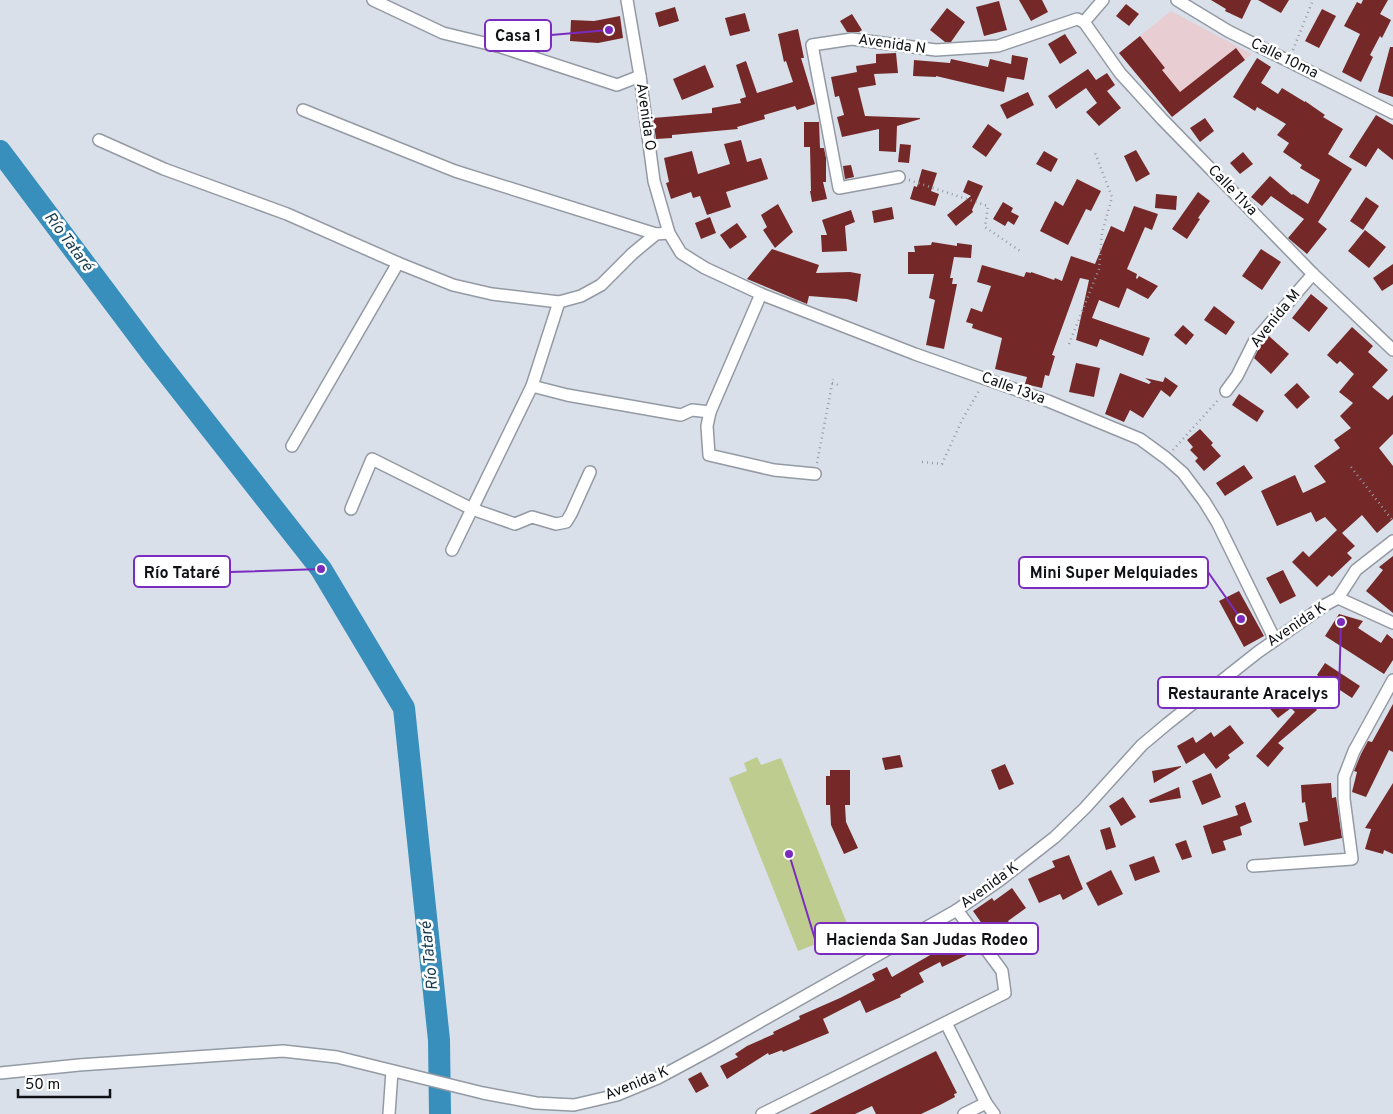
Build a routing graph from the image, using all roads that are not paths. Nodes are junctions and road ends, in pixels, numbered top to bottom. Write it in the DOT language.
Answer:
graph roads {
  1 [pos="373,0"];
  2 [pos="627,0"];
  3 [pos="1103,0"];
  4 [pos="1177,0"];
  5 [pos="1084,22"];
  6 [pos="640,76"];
  7 [pos="303,110"];
  8 [pos="1393,113"];
  9 [pos="99,140"];
  10 [pos="899,177"];
  11 [pos="668,233"];
  12 [pos="656,234"];
  13 [pos="398,263"];
  14 [pos="1313,274"];
  15 [pos="761,294"];
  16 [pos="559,302"];
  17 [pos="1393,350"];
  18 [pos="532,386"];
  19 [pos="1226,391"];
  20 [pos="710,412"];
  21 [pos="292,446"];
  22 [pos="590,472"];
  23 [pos="815,474"];
  24 [pos="351,509"];
  25 [pos="472,509"];
  26 [pos="1393,541"];
  27 [pos="452,550"];
  28 [pos="1338,598"];
  29 [pos="1393,623"];
  30 [pos="1275,640"];
  31 [pos="1393,680"];
  32 [pos="1253,866"];
  33 [pos="957,910"];
  34 [pos="946,1023"];
  35 [pos="392,1071"];
  36 [pos="0,1072"];
  37 [pos="986,1103"];
  38 [pos="389,1114"];
  39 [pos="762,1114"];
  40 [pos="964,1114"];
  41 [pos="994,1114"];
  1 -- 6 [label="street"];
  2 -- 6 [label="street, Avenida O"];
  3 -- 5 [label="street"];
  4 -- 8 [label="street, Calle 10ma"];
  5 -- 10 [label="street, Avenida N"];
  5 -- 14 [label="street, Calle 11va"];
  6 -- 11 [label="street, Avenida O"];
  7 -- 12 [label="street"];
  9 -- 13 [label="street"];
  11 -- 12 [label="street"];
  11 -- 15 [label="street, Calle 13va"];
  12 -- 16 [label="street"];
  13 -- 16 [label="street"];
  13 -- 21 [label="street"];
  14 -- 17 [label="street, Calle 11va"];
  14 -- 19 [label="street, Avenida M"];
  15 -- 20 [label="street"];
  15 -- 30 [label="street, Calle 13va"];
  16 -- 18 [label="street"];
  18 -- 20 [label="street"];
  18 -- 25 [label="street"];
  20 -- 23 [label="street"];
  22 -- 25 [label="street"];
  24 -- 25 [label="street"];
  25 -- 27 [label="street"];
  26 -- 28 [label="street, Avenida K"];
  28 -- 29 [label="street"];
  28 -- 30 [label="street, Avenida K"];
  30 -- 33 [label="street, Avenida K"];
  31 -- 32 [label="street"];
  33 -- 34 [label="street"];
  33 -- 35 [label="street, Avenida K"];
  34 -- 37 [label="street"];
  34 -- 39 [label="street"];
  35 -- 36 [label="street, Avenida K"];
  35 -- 38 [label="street"];
  37 -- 40 [label="street"];
  37 -- 41 [label="street"];
}
